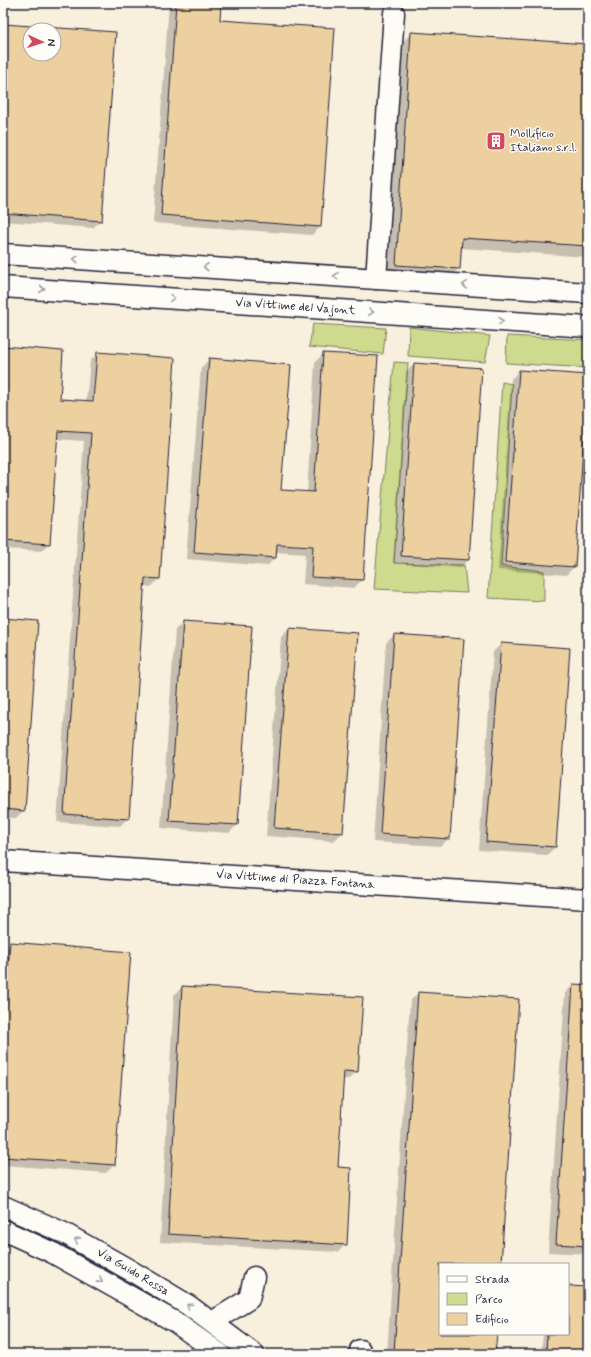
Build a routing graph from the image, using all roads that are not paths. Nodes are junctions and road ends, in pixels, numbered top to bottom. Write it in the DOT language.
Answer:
graph roads {
  1 [pos="394,13"];
  2 [pos="3,254"];
  3 [pos="376,279"];
  4 [pos="3,287"];
  5 [pos="554,291"];
  6 [pos="588,293"];
  7 [pos="552,324"];
  8 [pos="588,327"];
  9 [pos="3,861"];
  10 [pos="588,899"];
  11 [pos="3,1206"];
  12 [pos="3,1230"];
  13 [pos="254,1277"];
  14 [pos="212,1322"];
  15 [pos="220,1354"];
  16 [pos="254,1354"];
  1 -- 3 [label="street"];
  3 -- 2 [label="street, one-way"];
  5 -- 3 [label="street, one-way"];
  4 -- 7 [label="street, Via Vittime del Vajont, one-way"];
  5 -- 6 [label="street"];
  5 -- 7 [label="street"];
  7 -- 8 [label="street, Via Vittime del Vajont"];
  9 -- 10 [label="street, Via Vittime di Piazza Fontana"];
  14 -- 11 [label="street, Via Guido Rossa, one-way"];
  12 -- 15 [label="street, Via Guido Rossa, one-way"];
  13 -- 14 [label="street"];
  14 -- 16 [label="street, Via Guido Rossa"];
}
